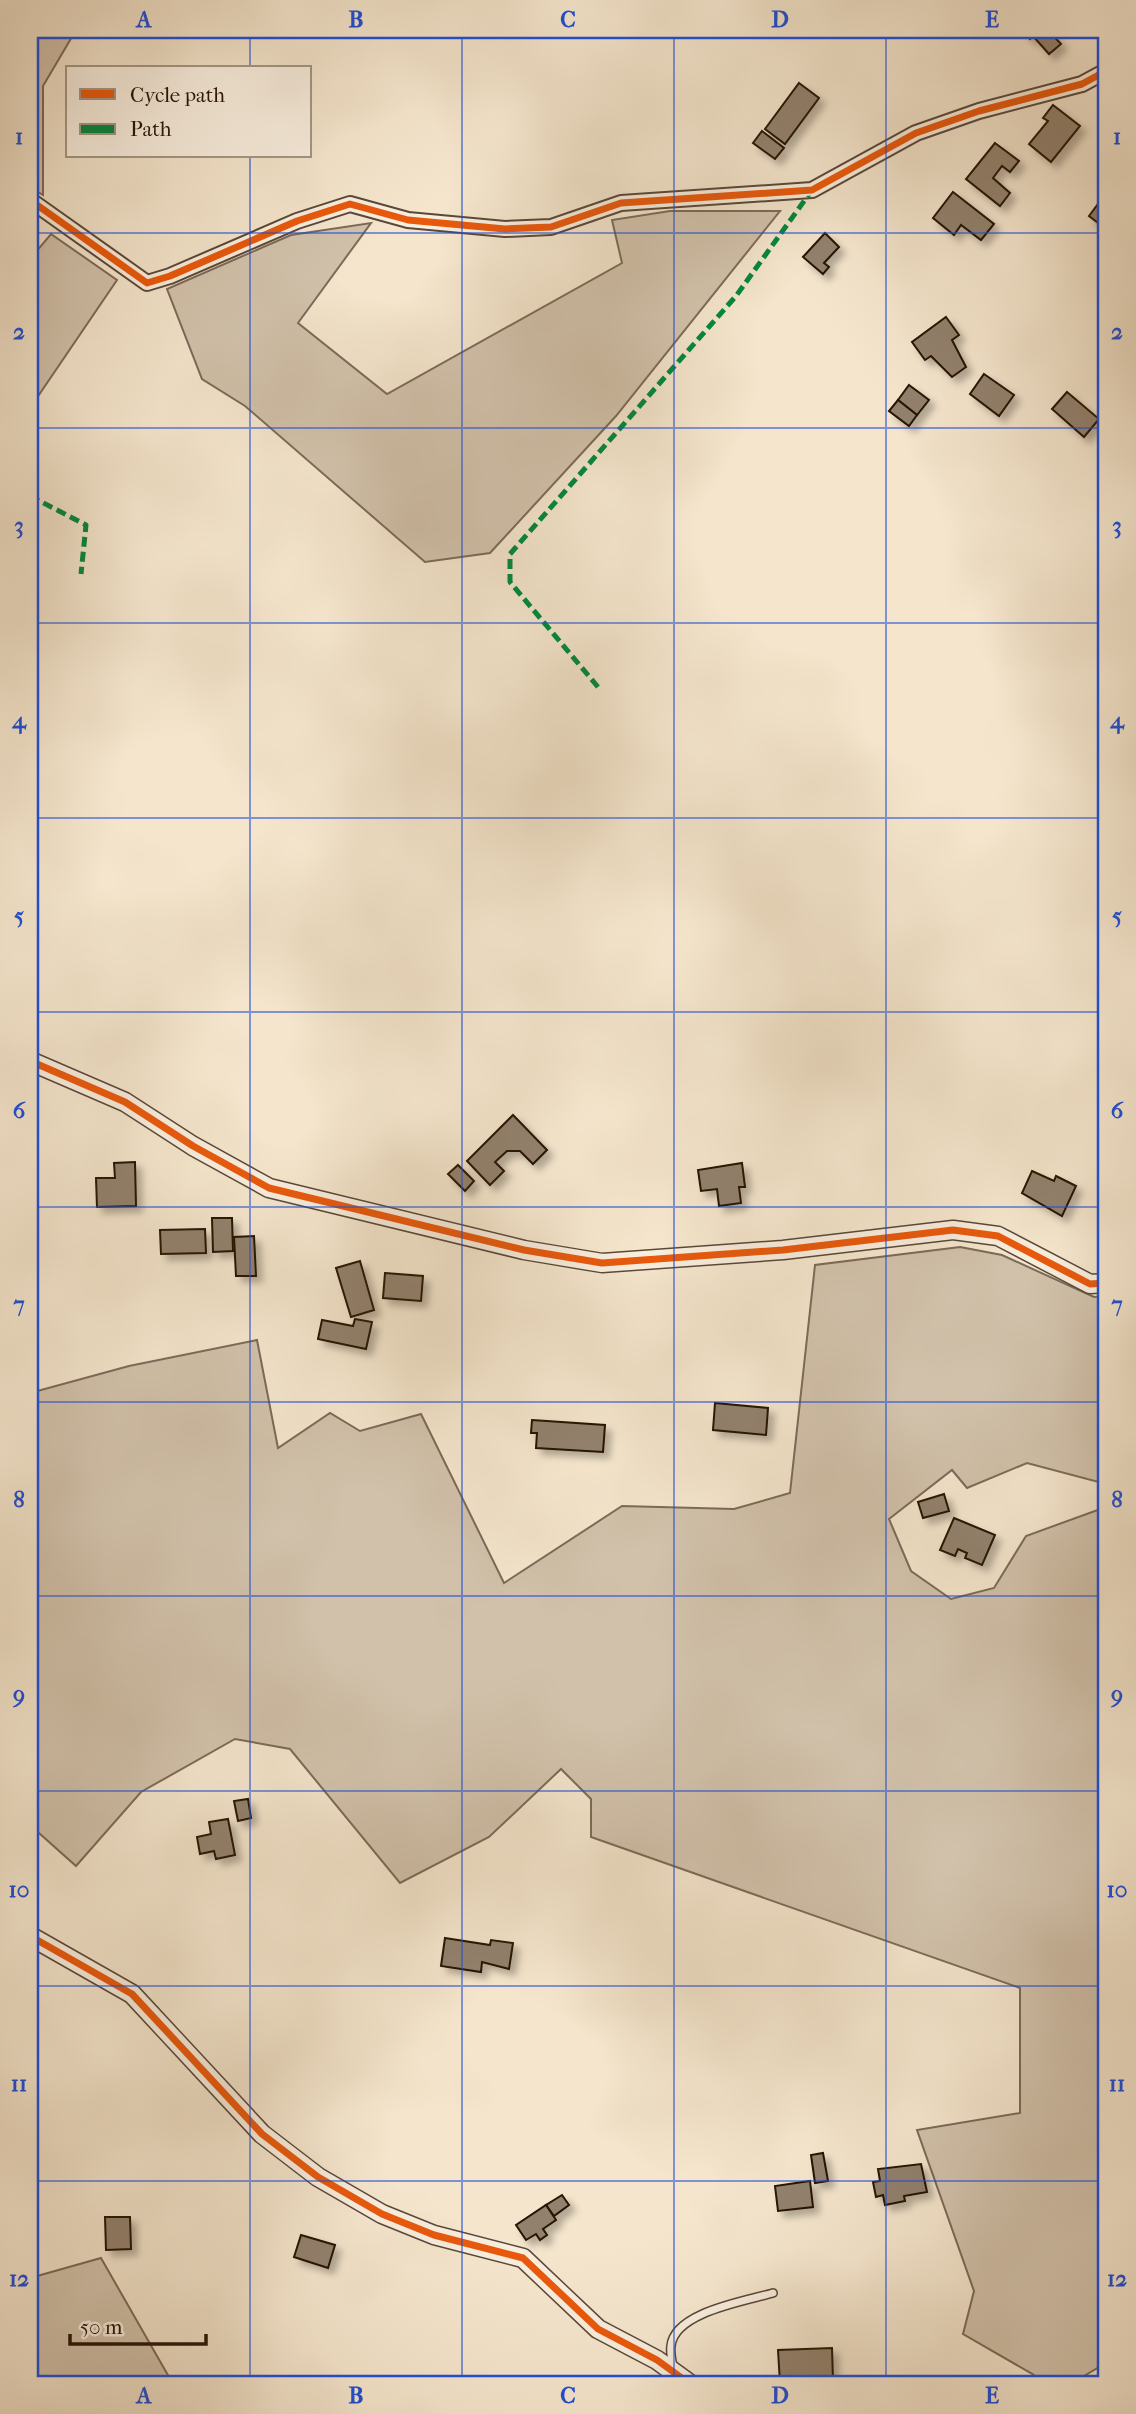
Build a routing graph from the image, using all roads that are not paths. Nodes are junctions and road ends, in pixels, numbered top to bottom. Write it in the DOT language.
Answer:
graph roads {
  1 [pos="1106,71"];
  2 [pos="30,200"];
  3 [pos="30,1061"];
  4 [pos="1106,1283"];
  5 [pos="30,1936"];
  6 [pos="773,2293"];
  7 [pos="673,2372"];
  8 [pos="690,2384"];
  1 -- 2 [label="street"];
  3 -- 4 [label="street"];
  5 -- 7 [label="street"];
  6 -- 7 [label="lane"];
  7 -- 8 [label="street"];
}
